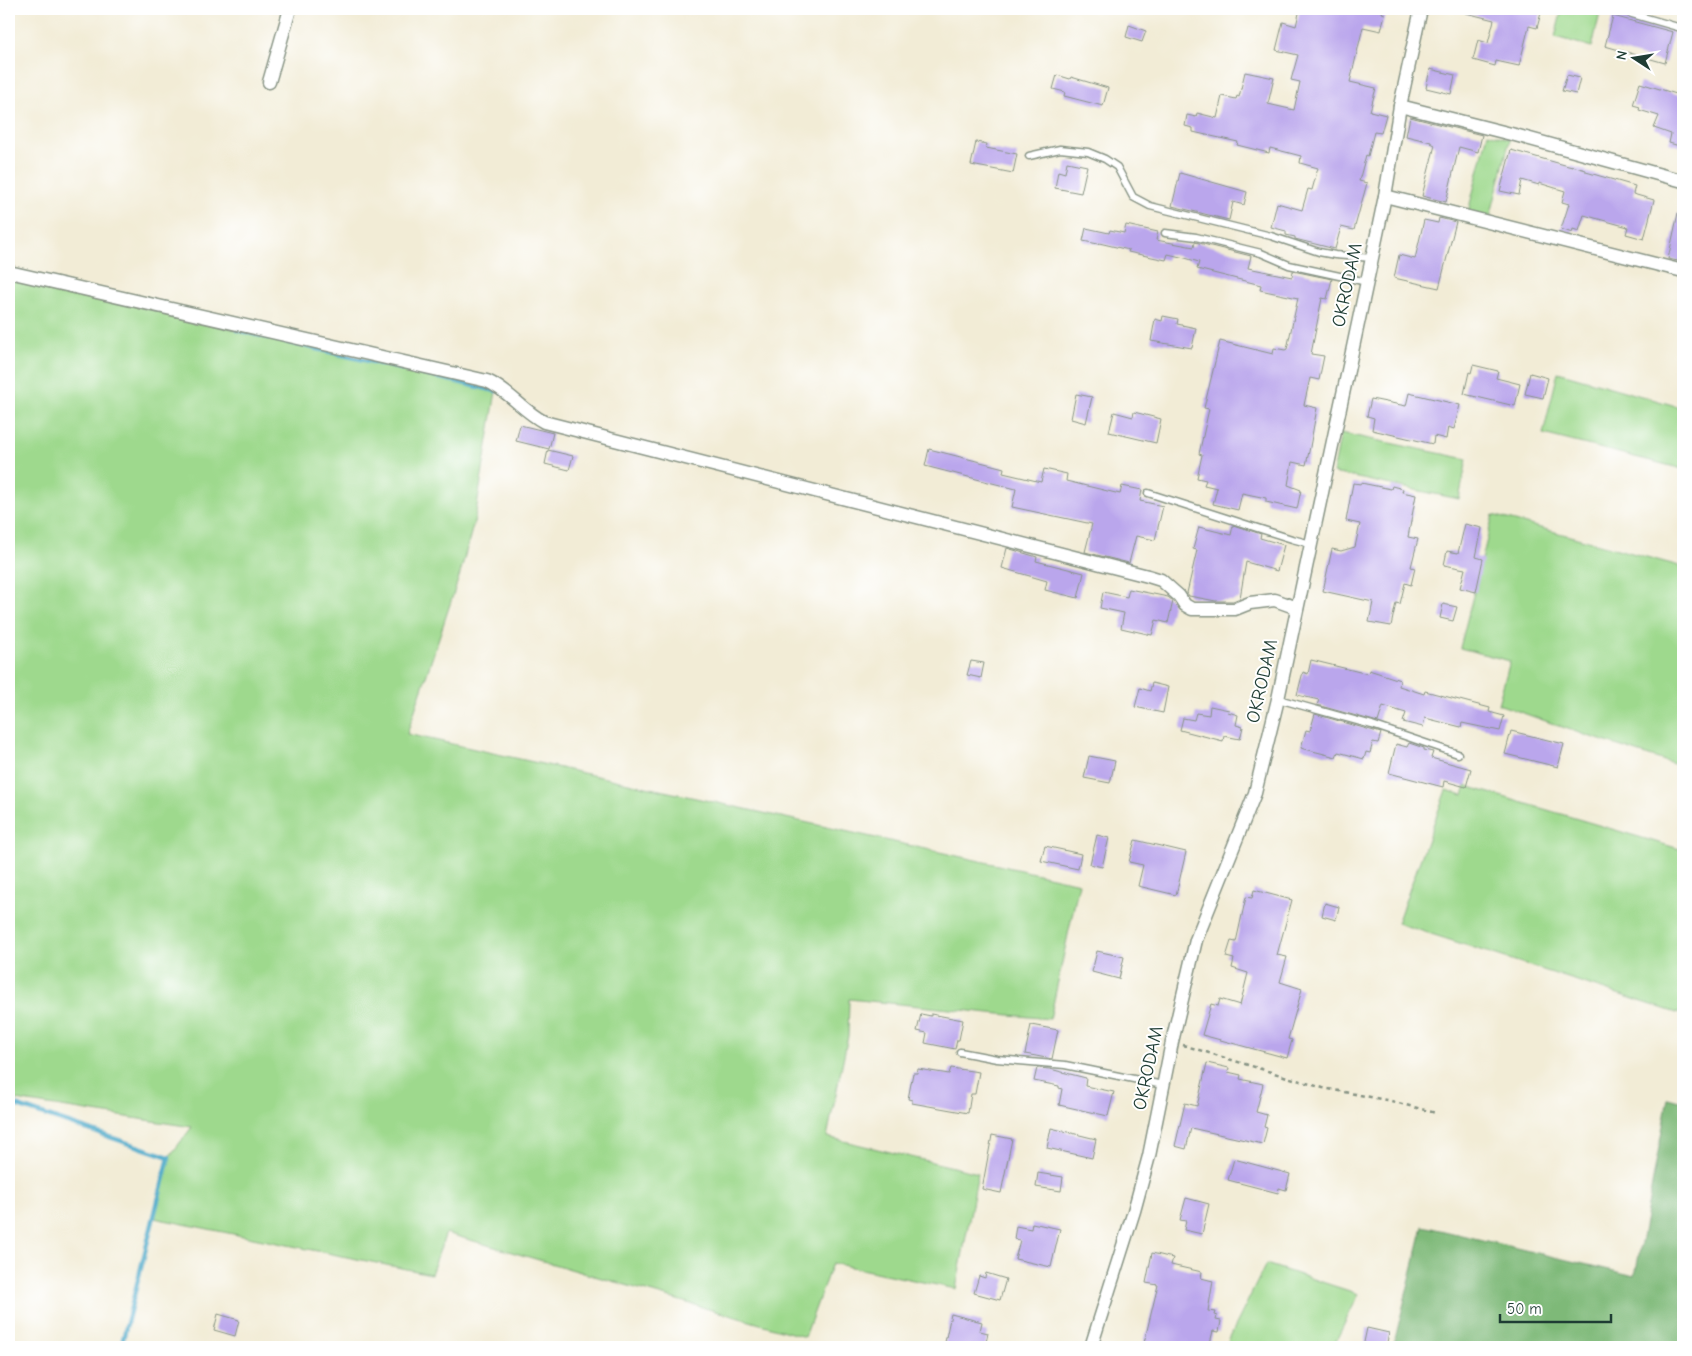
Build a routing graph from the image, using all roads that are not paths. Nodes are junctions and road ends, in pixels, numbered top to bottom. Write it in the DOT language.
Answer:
graph roads {
  1 [pos="290,9"];
  2 [pos="1421,9"];
  3 [pos="1615,9"];
  4 [pos="1681,28"];
  5 [pos="269,82"];
  6 [pos="1400,106"];
  7 [pos="1029,156"];
  8 [pos="1683,181"];
  9 [pos="1385,196"];
  10 [pos="1166,234"];
  11 [pos="1372,258"];
  12 [pos="1683,271"];
  13 [pos="9,272"];
  14 [pos="1367,282"];
  15 [pos="1148,494"];
  16 [pos="1311,544"];
  17 [pos="1297,608"];
  18 [pos="1278,699"];
  19 [pos="1458,754"];
  20 [pos="960,1052"];
  21 [pos="1163,1085"];
  22 [pos="1091,1347"];
  1 -- 5 [label="street"];
  2 -- 6 [label="street, OKRODAM"];
  3 -- 4 [label="lane"];
  6 -- 8 [label="street"];
  6 -- 9 [label="street, OKRODAM"];
  7 -- 11 [label="lane"];
  9 -- 11 [label="street, OKRODAM"];
  9 -- 12 [label="street"];
  10 -- 14 [label="lane"];
  11 -- 14 [label="street, OKRODAM"];
  13 -- 17 [label="street"];
  14 -- 16 [label="street, OKRODAM"];
  15 -- 16 [label="lane"];
  16 -- 17 [label="street, OKRODAM"];
  17 -- 18 [label="street, OKRODAM"];
  18 -- 19 [label="lane"];
  18 -- 21 [label="street, OKRODAM"];
  20 -- 21 [label="lane"];
  21 -- 22 [label="street, OKRODAM"];
}
